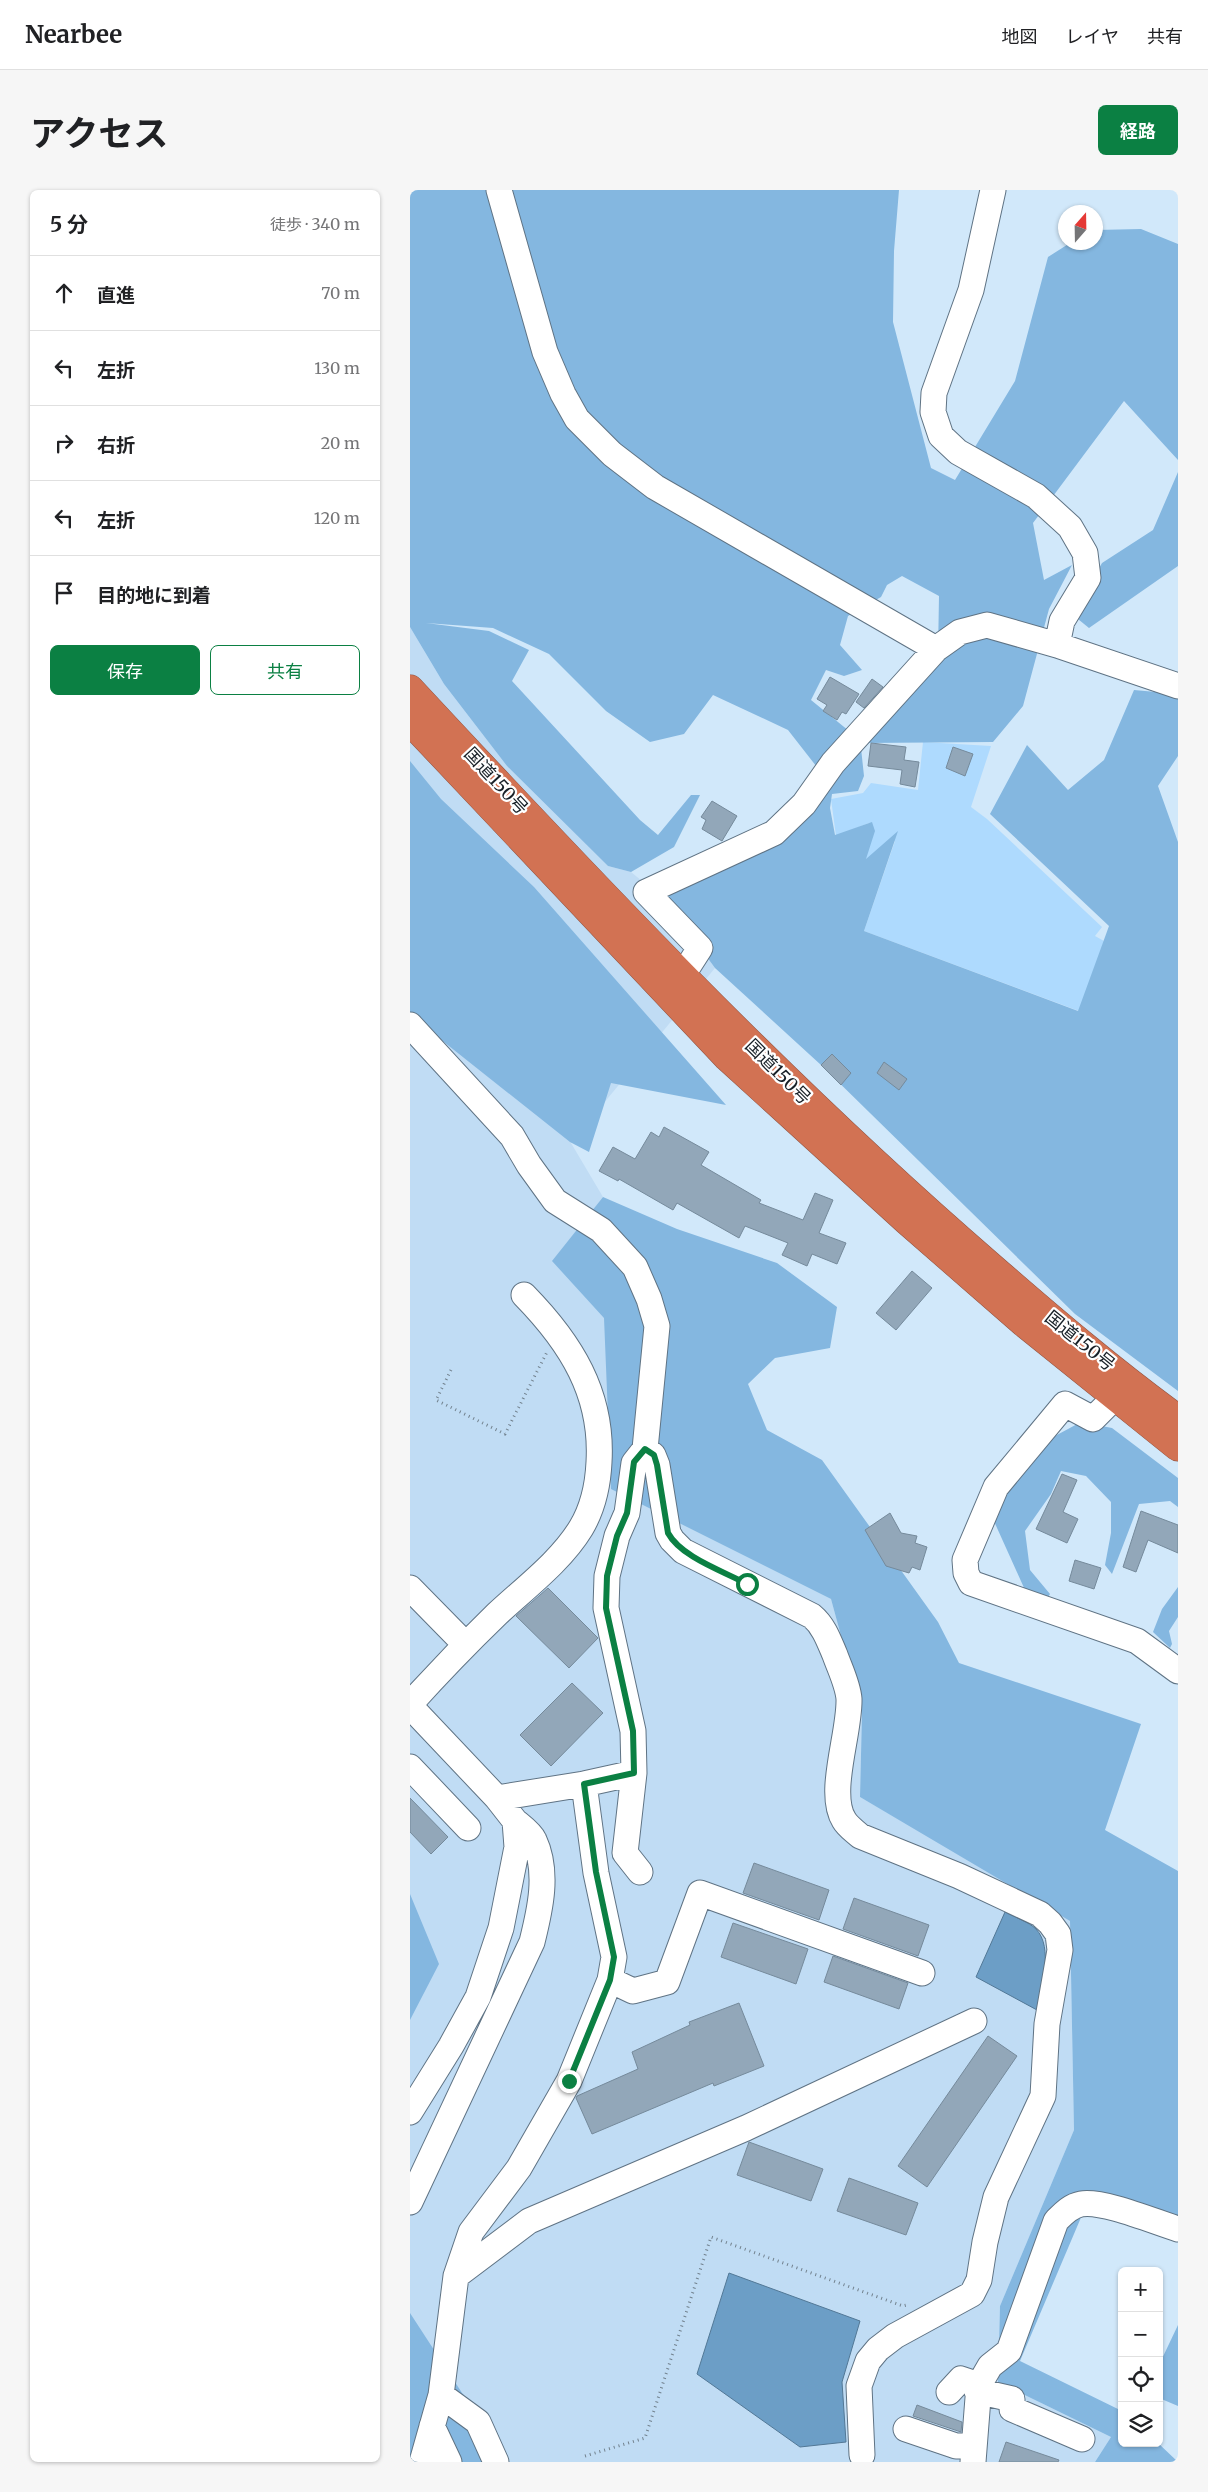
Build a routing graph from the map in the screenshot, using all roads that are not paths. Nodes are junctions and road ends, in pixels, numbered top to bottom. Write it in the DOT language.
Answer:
graph roads {
  1 [pos="499,190"];
  2 [pos="993,190"];
  3 [pos="1057,645"];
  4 [pos="936,649"];
  5 [pos="1178,686"];
  6 [pos="410,689"];
  7 [pos="410,721"];
  8 [pos="682,976"];
  9 [pos="410,1025"];
  10 [pos="524,1295"];
  11 [pos="1115,1397"];
  12 [pos="1178,1420"];
  13 [pos="1178,1447"];
  14 [pos="645,1449"];
  15 [pos="410,1588"];
  16 [pos="465,1644"];
  17 [pos="1178,1671"];
  18 [pos="410,1705"];
  19 [pos="410,1767"];
  20 [pos="634,1773"];
  21 [pos="584,1784"];
  22 [pos="497,1798"];
  23 [pos="515,1821"];
  24 [pos="468,1828"];
  25 [pos="640,1872"];
  26 [pos="922,1973"];
  27 [pos="610,1980"];
  28 [pos="974,2021"];
  29 [pos="410,2112"];
  30 [pos="410,2202"];
  31 [pos="1178,2229"];
  32 [pos="456,2276"];
  33 [pos="978,2388"];
  34 [pos="949,2392"];
  35 [pos="441,2395"];
  36 [pos="432,2426"];
  37 [pos="906,2429"];
  38 [pos="1082,2439"];
  39 [pos="974,2454"];
  40 [pos="862,2455"];
  41 [pos="422,2462"];
  42 [pos="449,2462"];
  43 [pos="496,2462"];
  1 -- 4 [label="street"];
  2 -- 3 [label="street"];
  3 -- 4 [label="street"];
  3 -- 5 [label="street"];
  4 -- 8 [label="street"];
  6 -- 8 [label="highway, 国道150号"];
  7 -- 11 [label="highway, 国道150号"];
  8 -- 12 [label="highway, 国道150号"];
  9 -- 14 [label="street"];
  10 -- 16 [label="street"];
  11 -- 13 [label="highway, 国道150号"];
  11 -- 17 [label="street"];
  14 -- 20 [label="street"];
  14 -- 40 [label="street"];
  15 -- 16 [label="street"];
  16 -- 18 [label="street"];
  18 -- 22 [label="street"];
  19 -- 24 [label="street"];
  20 -- 21 [label="street"];
  20 -- 25 [label="street"];
  21 -- 22 [label="street"];
  21 -- 27 [label="street"];
  22 -- 23 [label="street"];
  23 -- 29 [label="street"];
  23 -- 30 [label="street"];
  26 -- 27 [label="street"];
  27 -- 32 [label="street"];
  28 -- 32 [label="street"];
  31 -- 33 [label="street"];
  32 -- 35 [label="street"];
  33 -- 34 [label="street"];
  33 -- 38 [label="street"];
  33 -- 39 [label="street"];
  35 -- 36 [label="street"];
  35 -- 43 [label="street"];
  36 -- 41 [label="street"];
  36 -- 42 [label="street"];
  37 -- 39 [label="street"];
}
